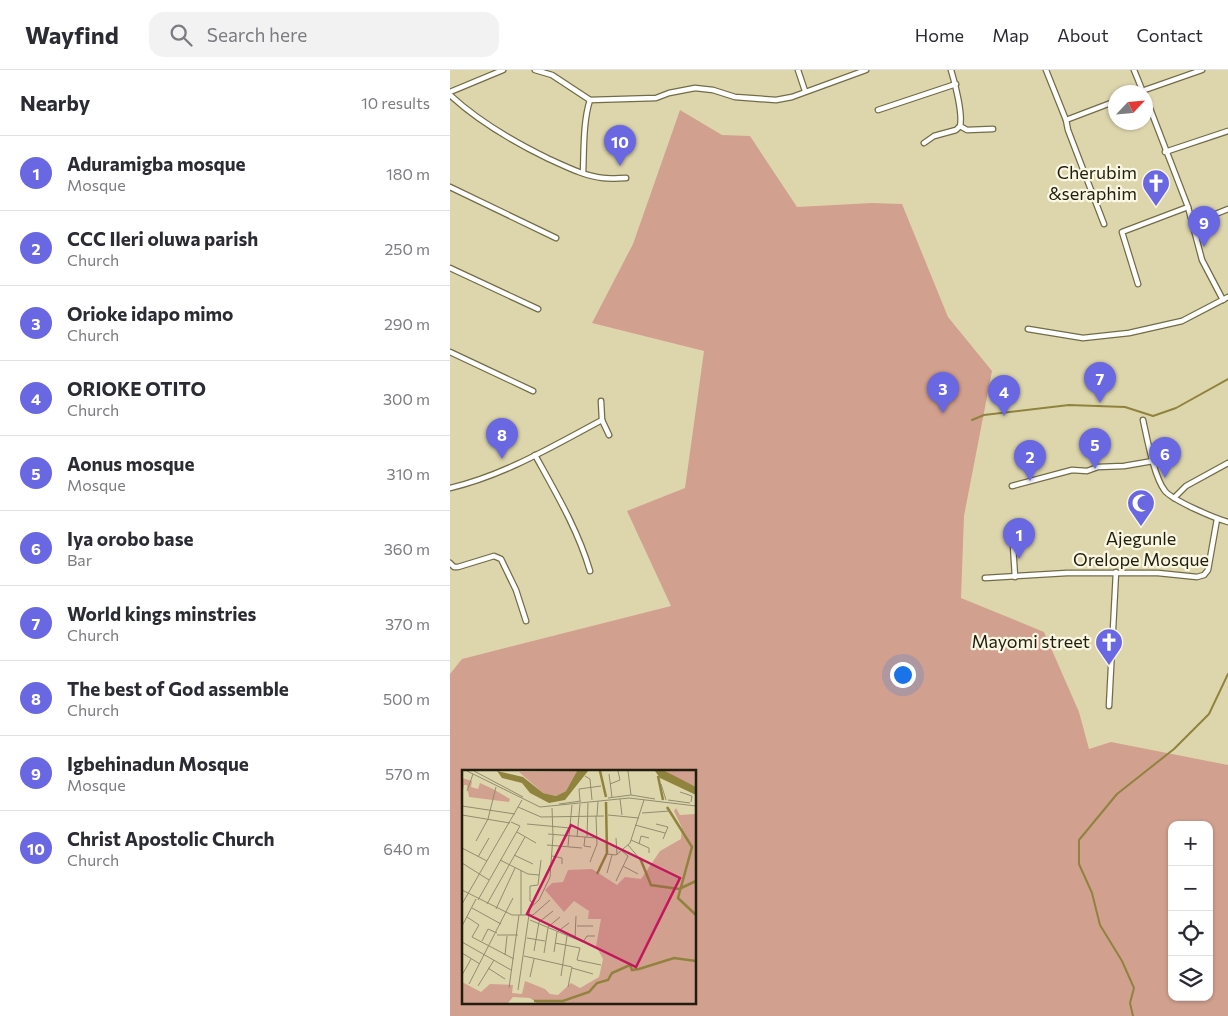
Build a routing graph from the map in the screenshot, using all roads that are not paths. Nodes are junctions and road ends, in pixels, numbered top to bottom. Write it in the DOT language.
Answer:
graph roads {
  1 [pos="503,70"];
  2 [pos="535,70"];
  3 [pos="798,70"];
  4 [pos="866,70"];
  5 [pos="951,70"];
  6 [pos="1046,70"];
  7 [pos="1134,70"];
  8 [pos="1199,71"];
  9 [pos="552,72"];
  10 [pos="956,84"];
  11 [pos="1139,85"];
  12 [pos="1153,88"];
  13 [pos="805,91"];
  14 [pos="450,94"];
  15 [pos="590,100"];
  16 [pos="1108,104"];
  17 [pos="878,110"];
  18 [pos="1153,118"];
  19 [pos="1066,120"];
  20 [pos="960,126"];
  21 [pos="993,129"];
  22 [pos="1228,131"];
  23 [pos="924,143"];
  24 [pos="1165,152"];
  25 [pos="582,173"];
  26 [pos="626,178"];
  27 [pos="450,187"];
  28 [pos="1188,207"];
  29 [pos="1228,209"];
  30 [pos="1193,223"];
  31 [pos="1104,224"];
  32 [pos="556,238"];
  33 [pos="450,268"];
  34 [pos="1138,284"];
  35 [pos="1228,297"];
  36 [pos="1223,300"];
  37 [pos="538,309"];
  38 [pos="1028,328"];
  39 [pos="450,352"];
  40 [pos="533,391"];
  41 [pos="601,401"];
  42 [pos="602,420"];
  43 [pos="1142,420"];
  44 [pos="609,435"];
  45 [pos="535,456"];
  46 [pos="1153,462"];
  47 [pos="1228,463"];
  48 [pos="1012,486"];
  49 [pos="450,488"];
  50 [pos="1174,498"];
  51 [pos="1217,519"];
  52 [pos="1228,522"];
  53 [pos="1012,529"];
  54 [pos="450,563"];
  55 [pos="590,571"];
  56 [pos="1116,572"];
  57 [pos="1015,577"];
  58 [pos="985,578"];
  59 [pos="526,621"];
  60 [pos="1109,706"];
  1 -- 14 [label="street"];
  2 -- 9 [label="street"];
  3 -- 13 [label="street"];
  4 -- 13 [label="street"];
  5 -- 10 [label="street"];
  6 -- 19 [label="street"];
  7 -- 11 [label="street"];
  8 -- 12 [label="street"];
  9 -- 15 [label="street"];
  10 -- 17 [label="street"];
  10 -- 20 [label="street"];
  13 -- 15 [label="street"];
  14 -- 25 [label="street"];
  15 -- 25 [label="street"];
  16 -- 19 [label="street"];
  18 -- 24 [label="street"];
  19 -- 31 [label="street"];
  20 -- 21 [label="street"];
  20 -- 23 [label="street"];
  22 -- 24 [label="street"];
  24 -- 28 [label="street"];
  25 -- 26 [label="street"];
  27 -- 32 [label="street"];
  28 -- 30 [label="street"];
  28 -- 34 [label="street"];
  29 -- 30 [label="street"];
  30 -- 36 [label="street"];
  33 -- 37 [label="street"];
  35 -- 36 [label="street"];
  36 -- 38 [label="street"];
  39 -- 40 [label="street"];
  41 -- 42 [label="street"];
  42 -- 44 [label="street"];
  42 -- 45 [label="street"];
  43 -- 46 [label="street"];
  45 -- 49 [label="street"];
  45 -- 55 [label="street"];
  46 -- 48 [label="street"];
  46 -- 50 [label="street"];
  47 -- 50 [label="street"];
  50 -- 51 [label="street"];
  51 -- 52 [label="street"];
  51 -- 56 [label="street"];
  53 -- 57 [label="street"];
  54 -- 59 [label="street"];
  56 -- 57 [label="street"];
  56 -- 60 [label="street"];
  57 -- 58 [label="street"];
}
